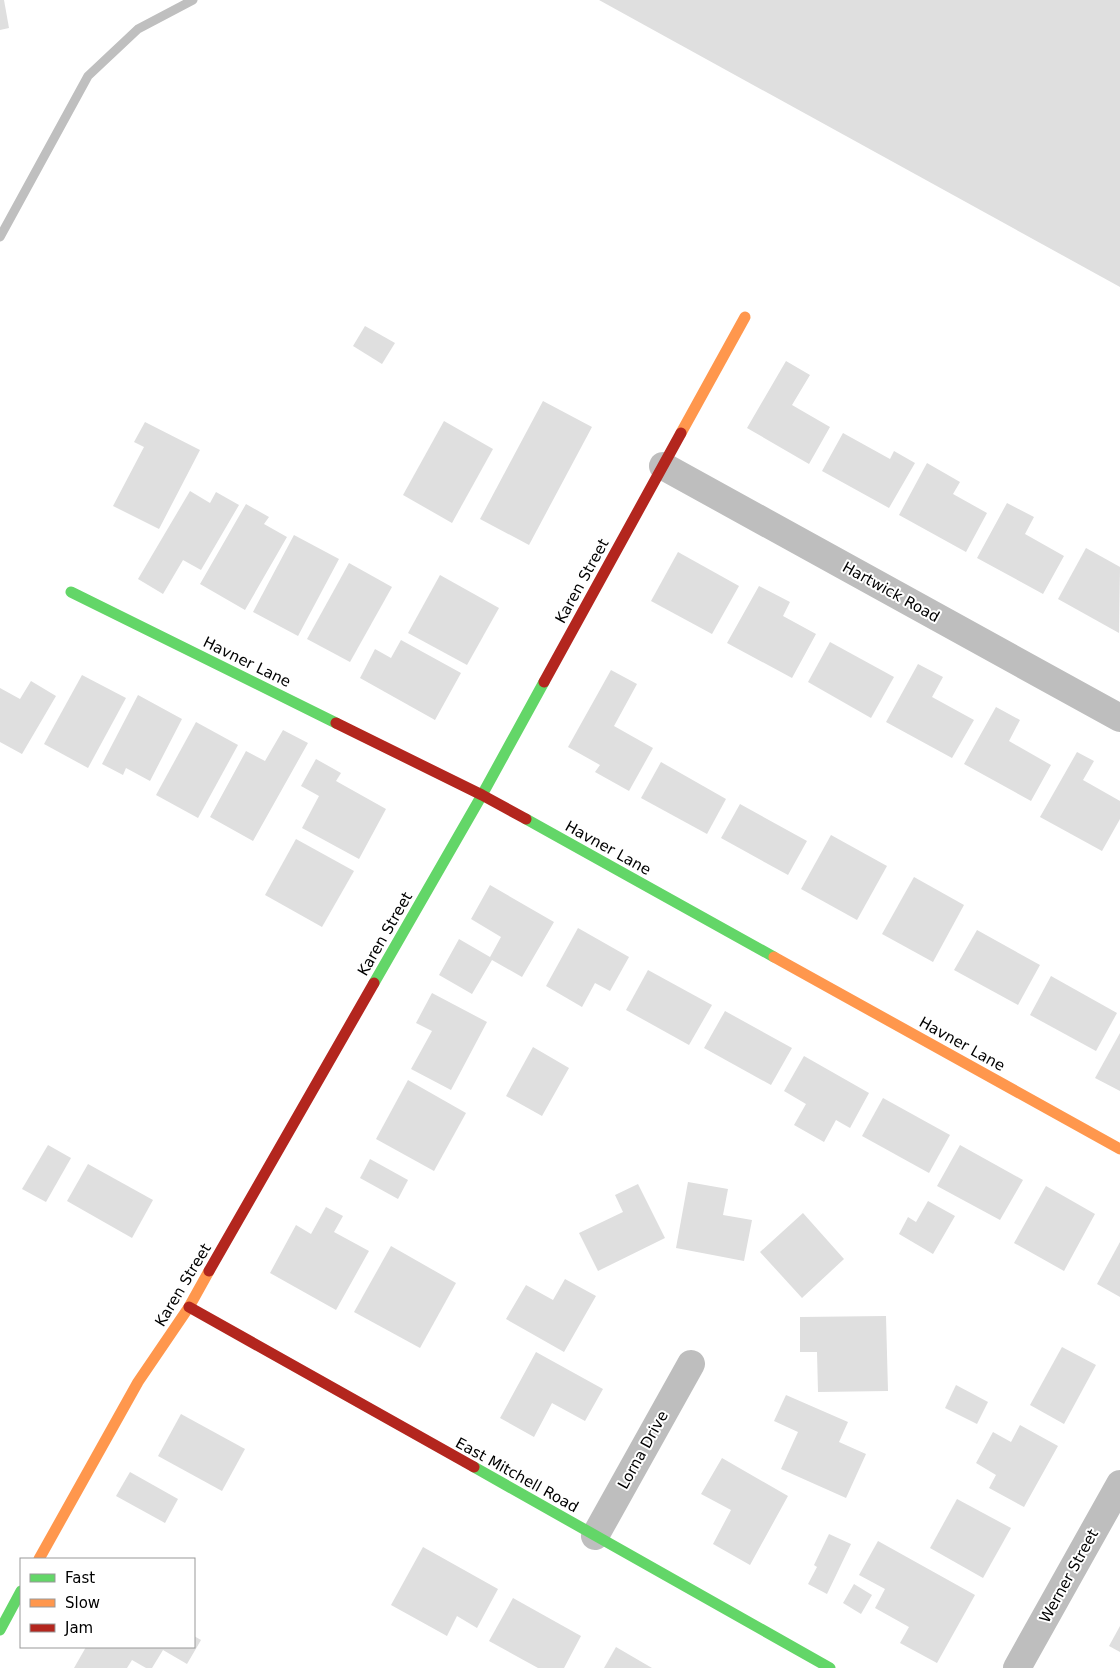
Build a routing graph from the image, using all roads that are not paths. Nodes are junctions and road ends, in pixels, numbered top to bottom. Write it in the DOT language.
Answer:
graph roads {
  1 [pos="745,317"];
  2 [pos="663,466"];
  3 [pos="71,592"];
  4 [pos="1120,718"];
  5 [pos="482,795"];
  6 [pos="1120,1149"];
  7 [pos="189,1307"];
  8 [pos="691,1364"];
  9 [pos="1120,1484"];
  10 [pos="595,1536"];
  11 [pos="40,1558"];
  12 [pos="20,1593"];
  13 [pos="0,1630"];
  14 [pos="830,1668"];
  15 [pos="1017,1668"];
  1 -- 2 [label="street, Karen Street"];
  2 -- 4 [label="street, Hartwick Road"];
  2 -- 5 [label="street, Karen Street"];
  3 -- 5 [label="street, Havner Lane"];
  5 -- 6 [label="street, Havner Lane"];
  5 -- 7 [label="street, Karen Street"];
  7 -- 10 [label="street, East Mitchell Road"];
  7 -- 11 [label="street, Karen Street"];
  8 -- 10 [label="street, Lorna Drive"];
  9 -- 15 [label="street, Werner Street"];
  10 -- 14 [label="street, East Mitchell Road"];
  12 -- 13 [label="street"];
}
